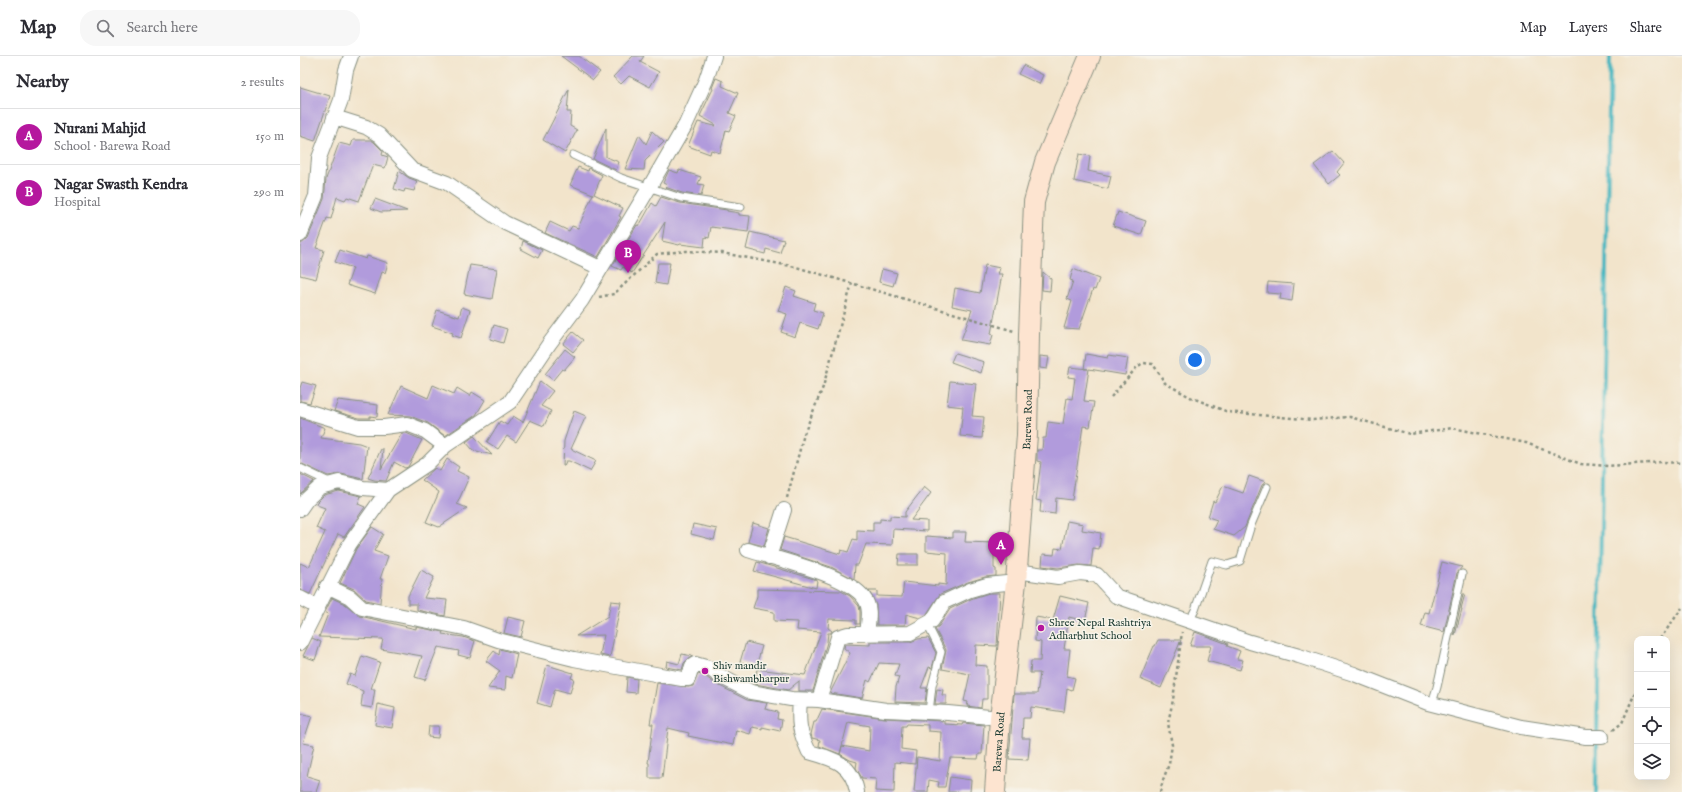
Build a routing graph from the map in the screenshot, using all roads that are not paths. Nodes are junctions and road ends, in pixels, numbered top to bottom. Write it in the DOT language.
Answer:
graph roads {
  1 [pos="351,56"];
  2 [pos="714,56"];
  3 [pos="1090,56"];
  4 [pos="334,117"];
  5 [pos="573,155"];
  6 [pos="650,187"];
  7 [pos="742,207"];
  8 [pos="300,235"];
  9 [pos="600,268"];
  10 [pos="300,409"];
  11 [pos="445,446"];
  12 [pos="300,468"];
  13 [pos="333,484"];
  14 [pos="1267,487"];
  15 [pos="388,490"];
  16 [pos="300,509"];
  17 [pos="784,510"];
  18 [pos="748,550"];
  19 [pos="770,557"];
  20 [pos="1462,574"];
  21 [pos="1016,576"];
  22 [pos="328,586"];
  23 [pos="300,598"];
  24 [pos="317,607"];
  25 [pos="1189,622"];
  26 [pos="927,624"];
  27 [pos="867,634"];
  28 [pos="300,643"];
  29 [pos="800,700"];
  30 [pos="819,700"];
  31 [pos="1428,702"];
  32 [pos="929,712"];
  33 [pos="1000,718"];
  34 [pos="1602,737"];
  35 [pos="857,792"];
  36 [pos="995,792"];
  1 -- 4 [label="street"];
  2 -- 6 [label="street"];
  3 -- 21 [label="main road, Barewa Road"];
  4 -- 8 [label="street"];
  4 -- 9 [label="street"];
  5 -- 6 [label="lane"];
  6 -- 7 [label="lane"];
  6 -- 9 [label="street"];
  9 -- 11 [label="street"];
  10 -- 11 [label="street"];
  11 -- 15 [label="street"];
  12 -- 13 [label="lane"];
  13 -- 15 [label="street"];
  13 -- 16 [label="street"];
  14 -- 25 [label="lane"];
  15 -- 22 [label="street"];
  17 -- 19 [label="street"];
  18 -- 19 [label="street"];
  19 -- 27 [label="street"];
  20 -- 31 [label="lane"];
  21 -- 25 [label="street"];
  21 -- 26 [label="street"];
  21 -- 33 [label="main road, Barewa Road"];
  22 -- 24 [label="street"];
  22 -- 29 [label="street"];
  23 -- 24 [label="street"];
  24 -- 28 [label="street"];
  25 -- 31 [label="street"];
  26 -- 27 [label="street"];
  26 -- 32 [label="lane"];
  27 -- 30 [label="street"];
  29 -- 30 [label="street"];
  29 -- 35 [label="street"];
  30 -- 32 [label="street"];
  31 -- 34 [label="street"];
  32 -- 33 [label="street"];
  33 -- 36 [label="main road, Barewa Road"];
}
